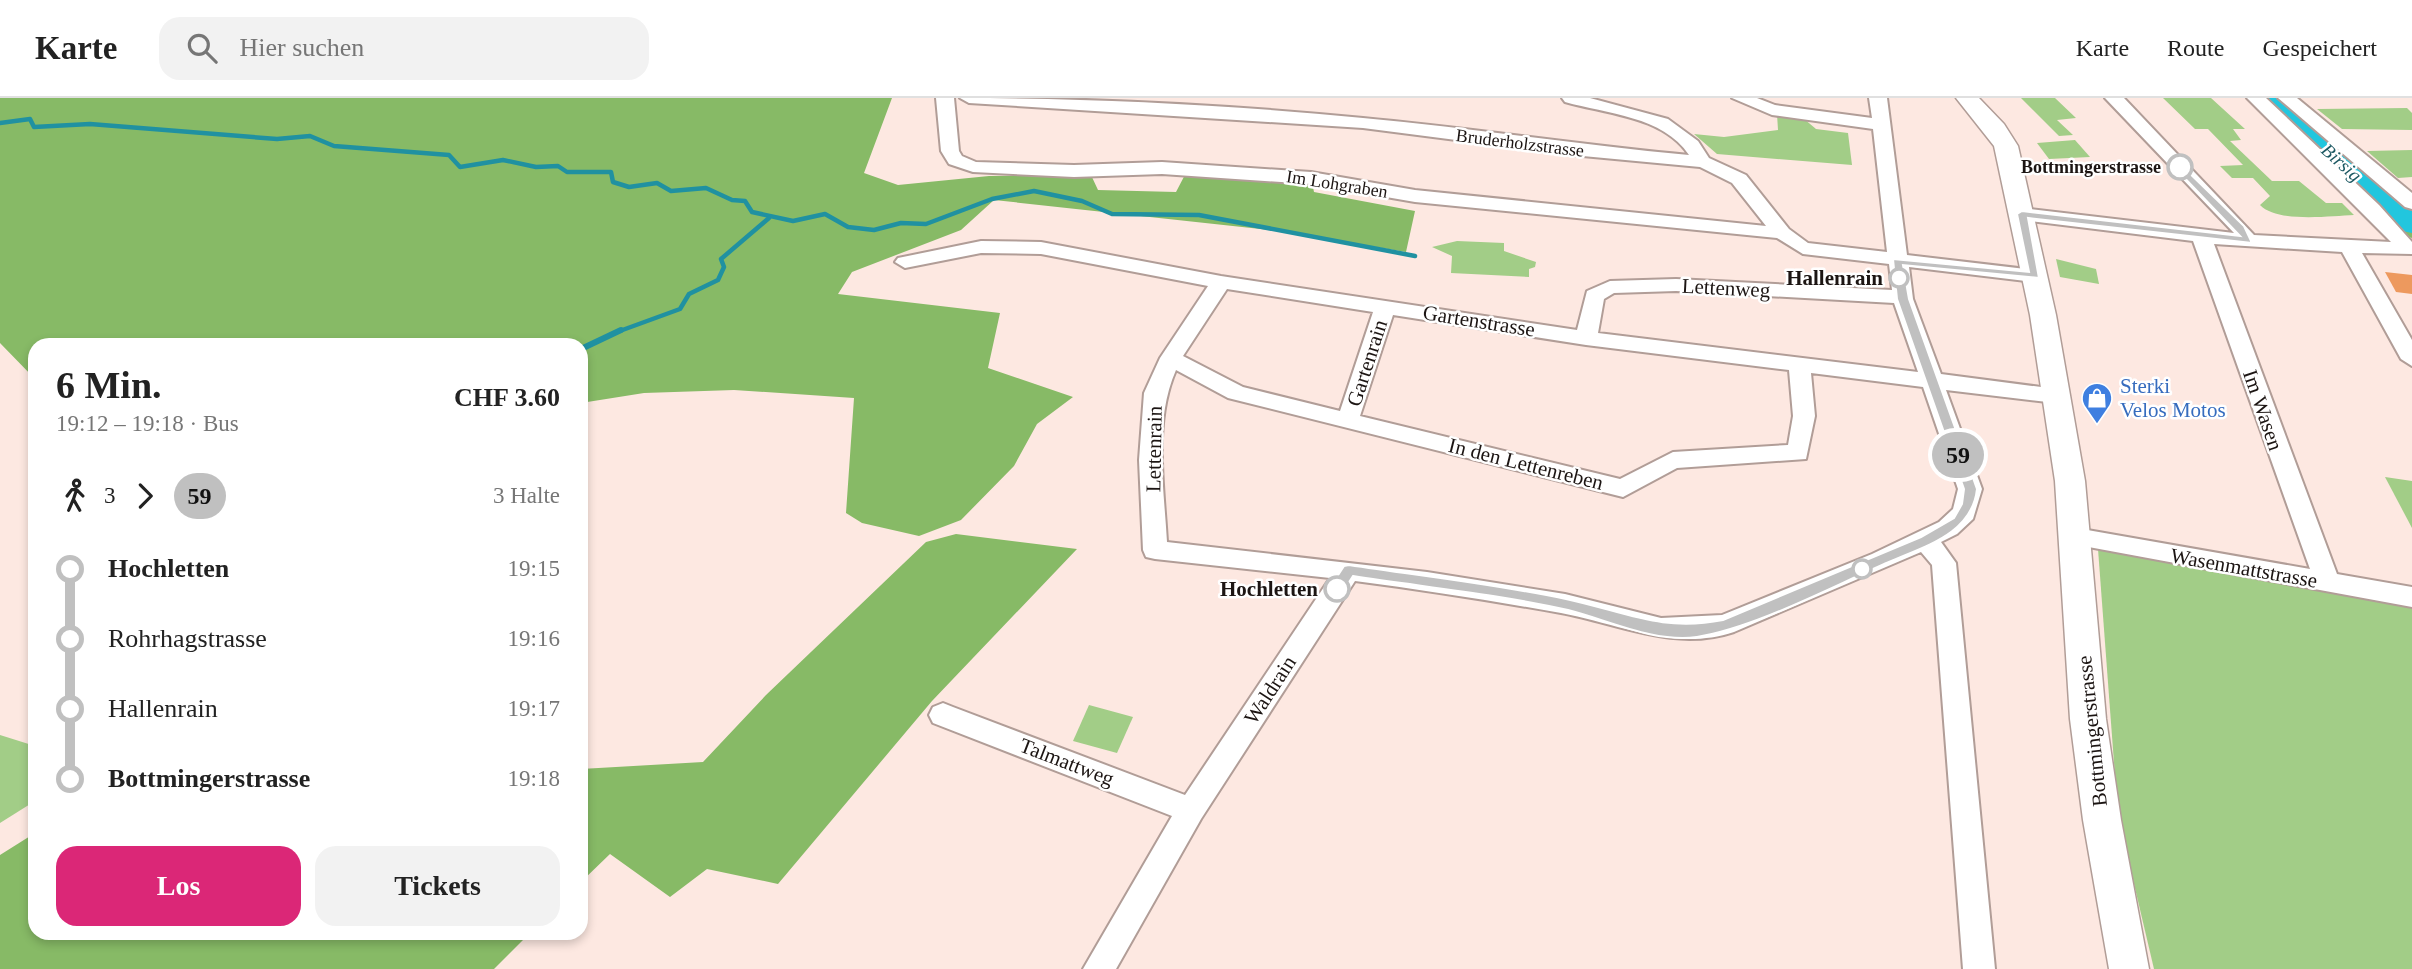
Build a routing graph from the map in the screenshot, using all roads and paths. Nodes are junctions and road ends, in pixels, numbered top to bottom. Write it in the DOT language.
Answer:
graph roads {
  1 [pos="945,98"];
  2 [pos="969,98"];
  3 [pos="1571,98"];
  4 [pos="1741,98"];
  5 [pos="1878,98"];
  6 [pos="1967,98"];
  7 [pos="2114,98"];
  8 [pos="2256,98"];
  9 [pos="2287,98"];
  10 [pos="1204,105"];
  11 [pos="1881,125"];
  12 [pos="1703,162"];
  13 [pos="2412,203"];
  14 [pos="2022,214"];
  15 [pos="1782,233"];
  16 [pos="2201,236"];
  17 [pos="2248,240"];
  18 [pos="2349,247"];
  19 [pos="2409,248"];
  20 [pos="1897,261"];
  21 [pos="905,262"];
  22 [pos="2035,276"];
  23 [pos="1221,282"];
  24 [pos="1903,297"];
  25 [pos="1385,306"];
  26 [pos="1586,338"];
  27 [pos="1171,358"];
  28 [pos="2412,359"];
  29 [pos="1799,364"];
  30 [pos="1931,380"];
  31 [pos="2056,396"];
  32 [pos="1348,419"];
  33 [pos="2076,537"];
  34 [pos="1926,540"];
  35 [pos="1349,570"];
  36 [pos="2328,583"];
  37 [pos="2412,597"];
  38 [pos="943,715"];
  39 [pos="1191,810"];
  40 [pos="1099,969"];
  41 [pos="1979,969"];
  42 [pos="2129,969"];
  1 -- 15 [label="street, Im Lohgraben"];
  2 -- 10 [label="street, Bruderholzstrasse"];
  3 -- 12 [label="street"];
  4 -- 11 [label="street"];
  5 -- 11 [label="street"];
  6 -- 14 [label="main road, Bottmingerstrasse"];
  7 -- 17 [label="street"];
  8 -- 19 [label="street"];
  9 -- 13 [label="street"];
  10 -- 12 [label="street, Bruderholzstrasse"];
  11 -- 20 [label="street"];
  12 -- 15 [label="street, Bruderholzstrasse"];
  14 -- 16 [label="street"];
  14 -- 22 [label="main road, Bottmingerstrasse"];
  15 -- 20 [label="street, Bruderholzstrasse"];
  16 -- 17 [label="street"];
  16 -- 36 [label="street, Im Wasen"];
  17 -- 18 [label="street"];
  18 -- 19 [label="street"];
  18 -- 28 [label="street"];
  20 -- 22 [label="street, Bruderholzstrasse"];
  20 -- 24 [label="street"];
  21 -- 23 [label="street, Gartenstrasse"];
  22 -- 31 [label="main road, Bottmingerstrasse"];
  23 -- 25 [label="street, Gartenstrasse"];
  23 -- 27 [label="street, Lettenrain"];
  24 -- 26 [label="street, Lettenweg"];
  24 -- 30 [label="street"];
  25 -- 26 [label="street, Gartenstrasse"];
  25 -- 32 [label="street, Gartenrain"];
  26 -- 29 [label="street, Gartenstrasse"];
  27 -- 32 [label="street, In den Lettenreben"];
  27 -- 35 [label="street, Lettenrain"];
  29 -- 30 [label="street, Gartenstrasse"];
  29 -- 32 [label="street, In den Lettenreben"];
  30 -- 31 [label="street, Gartenstrasse"];
  30 -- 34 [label="street"];
  31 -- 33 [label="main road, Bottmingerstrasse"];
  33 -- 36 [label="street, Wasenmattstrasse"];
  33 -- 42 [label="main road, Bottmingerstrasse"];
  34 -- 35 [label="street"];
  34 -- 41 [label="street"];
  35 -- 39 [label="street, Waldrain"];
  36 -- 37 [label="street, Wasenmattstrasse"];
  38 -- 39 [label="street, Talmattweg"];
  39 -- 40 [label="street, Waldrain"];
}
